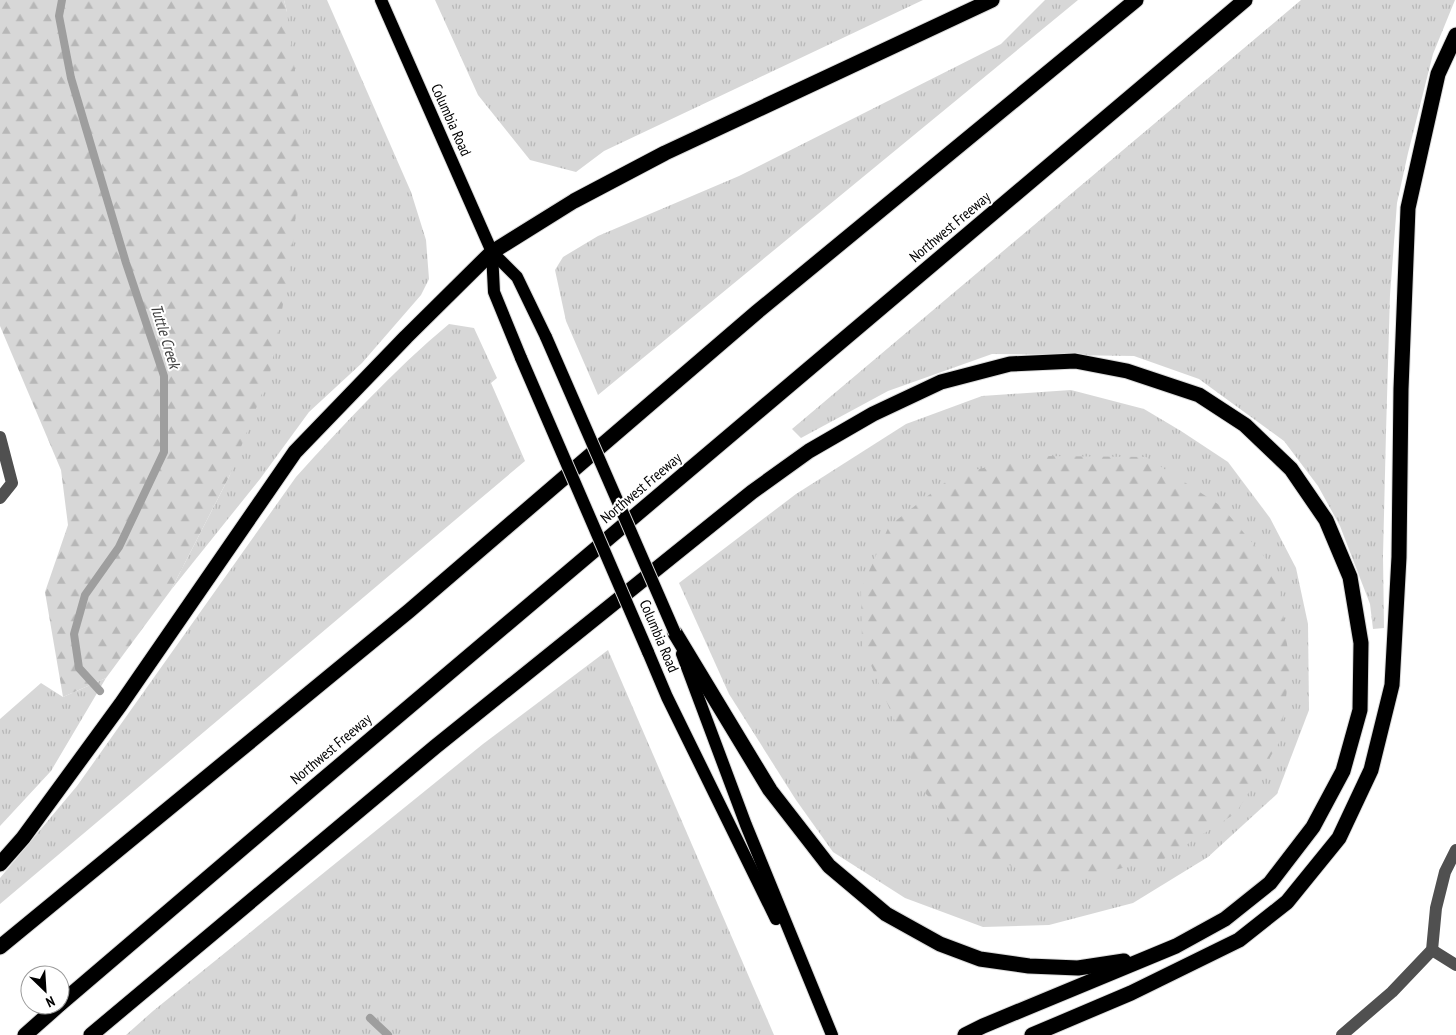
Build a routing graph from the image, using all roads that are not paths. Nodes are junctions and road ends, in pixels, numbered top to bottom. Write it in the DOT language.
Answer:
graph roads {
  1 [pos="381,0"];
  2 [pos="992,0"];
  3 [pos="1136,0"];
  4 [pos="1246,0"];
  5 [pos="1456,35"];
  6 [pos="492,252"];
  7 [pos="0,437"];
  8 [pos="0,498"];
  9 [pos="675,633"];
  10 [pos="1456,850"];
  11 [pos="0,864"];
  12 [pos="0,946"];
  13 [pos="1432,950"];
  14 [pos="1150,957"];
  15 [pos="1456,965"];
  16 [pos="70,996"];
  17 [pos="48,1015"];
  18 [pos="826,1022"];
  19 [pos="24,1035"];
  20 [pos="92,1035"];
  21 [pos="832,1035"];
  22 [pos="965,1035"];
  23 [pos="1032,1035"];
  24 [pos="1342,1035"];
  1 -- 6 [label="main road, Columbia Road"];
  2 -- 6 [label="highway"];
  3 -- 12 [label="highway"];
  4 -- 16 [label="highway, Northwest Freeway"];
  5 -- 23 [label="highway"];
  6 -- 9 [label="main road, Columbia Road, bridge"];
  6 -- 11 [label="highway"];
  6 -- 18 [label="main road, Columbia Road, bridge"];
  7 -- 8 [label="lane"];
  9 -- 14 [label="highway"];
  9 -- 18 [label="main road, Columbia Road"];
  10 -- 13 [label="lane"];
  13 -- 15 [label="lane"];
  13 -- 24 [label="lane"];
  14 -- 20 [label="highway"];
  14 -- 22 [label="highway"];
  17 -- 19 [label="highway, Northwest Freeway"];
  18 -- 21 [label="main road, Columbia Road"];
}
